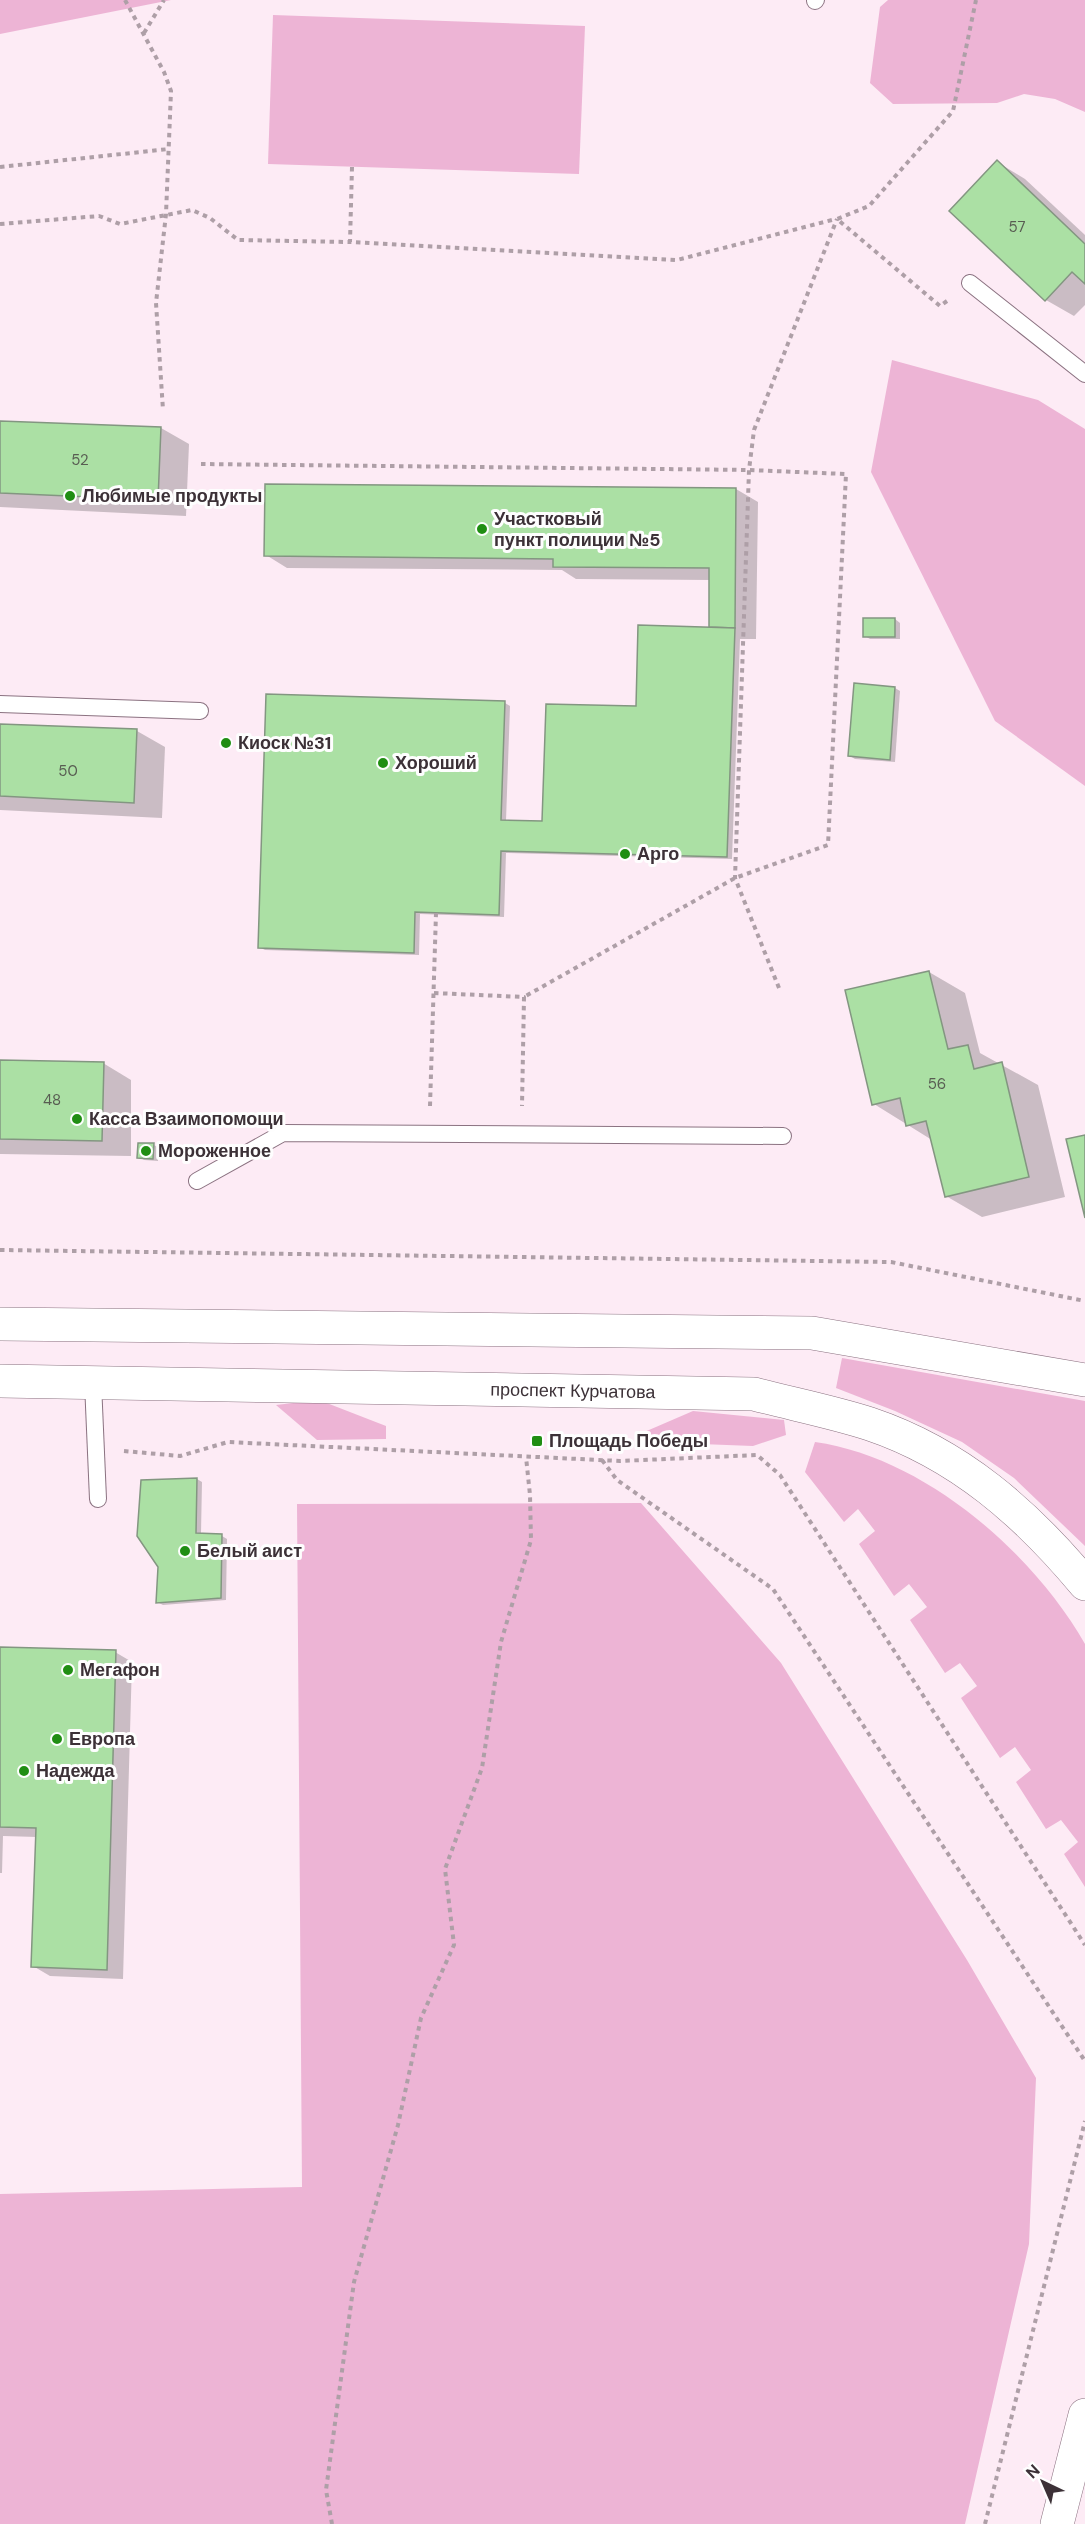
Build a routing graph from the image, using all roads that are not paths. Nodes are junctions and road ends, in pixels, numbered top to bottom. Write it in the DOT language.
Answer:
graph roads {
  1 [pos="970,283"];
  2 [pos="1085,374"];
  3 [pos="0,704"];
  4 [pos="200,711"];
  5 [pos="783,1136"];
  6 [pos="197,1181"];
  7 [pos="0,1324"];
  8 [pos="1085,1380"];
  9 [pos="0,1381"];
  10 [pos="93,1383"];
  11 [pos="98,1499"];
  12 [pos="1085,1584"];
  13 [pos="1085,2415"];
  14 [pos="1058,2524"];
  1 -- 2 [label="lane"];
  3 -- 4 [label="lane"];
  5 -- 6 [label="lane"];
  7 -- 8 [label="main road"];
  9 -- 10 [label="main road, проспект Курчатова"];
  10 -- 11 [label="lane"];
  10 -- 12 [label="main road, проспект Курчатова"];
  13 -- 14 [label="main road"];
}
